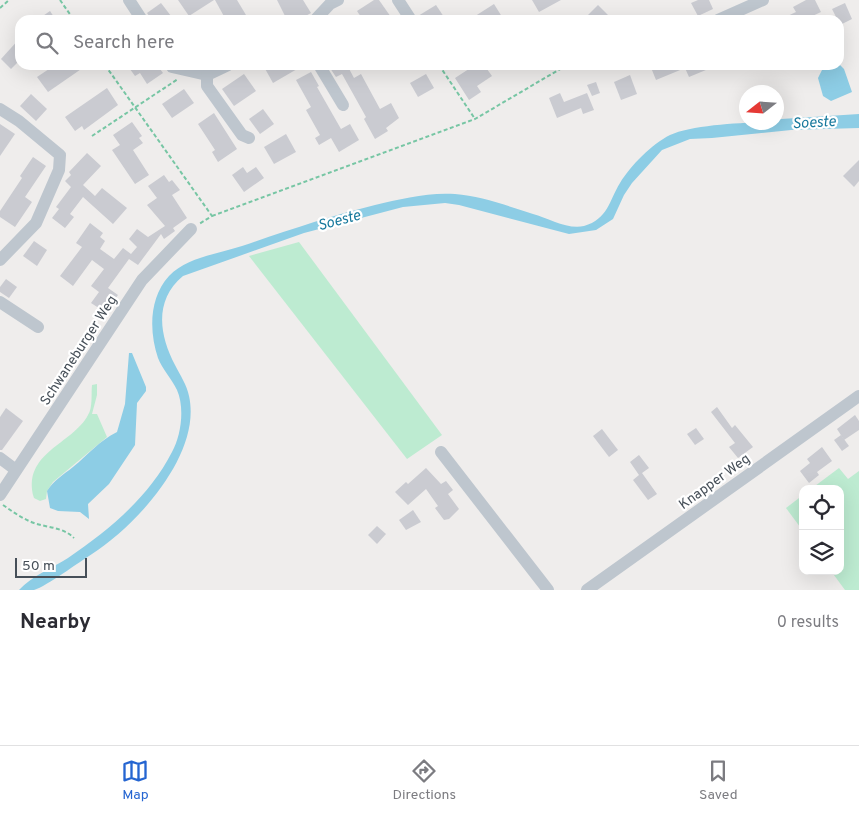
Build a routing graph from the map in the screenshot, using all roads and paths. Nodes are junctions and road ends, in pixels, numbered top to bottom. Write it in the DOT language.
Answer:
graph roads {
  1 [pos="9,0"];
  2 [pos="60,0"];
  3 [pos="128,0"];
  4 [pos="398,0"];
  5 [pos="763,0"];
  6 [pos="332,1"];
  7 [pos="0,8"];
  8 [pos="70,15"];
  9 [pos="138,15"];
  10 [pos="319,15"];
  11 [pos="408,15"];
  12 [pos="729,15"];
  13 [pos="108,70"];
  14 [pos="187,70"];
  15 [pos="218,70"];
  16 [pos="322,70"];
  17 [pos="442,70"];
  18 [pos="558,70"];
  19 [pos="190,71"];
  20 [pos="207,75"];
  21 [pos="343,105"];
  22 [pos="135,108"];
  23 [pos="0,109"];
  24 [pos="475,119"];
  25 [pos="92,136"];
  26 [pos="249,138"];
  27 [pos="212,216"];
  28 [pos="191,229"];
  29 [pos="0,260"];
  30 [pos="0,302"];
  31 [pos="38,327"];
  32 [pos="859,396"];
  33 [pos="441,452"];
  34 [pos="0,458"];
  35 [pos="16,470"];
  36 [pos="0,495"];
  37 [pos="0,503"];
  38 [pos="74,538"];
  39 [pos="548,590"];
  40 [pos="587,590"];
  1 -- 7 [label="path"];
  2 -- 8 [label="path"];
  3 -- 9 [label="street"];
  4 -- 11 [label="street"];
  5 -- 12 [label="street"];
  6 -- 10 [label="street"];
  13 -- 22 [label="path"];
  14 -- 19 [label="street"];
  15 -- 20 [label="street"];
  16 -- 21 [label="street"];
  17 -- 24 [label="path"];
  18 -- 24 [label="path"];
  19 -- 20 [label="street"];
  19 -- 22 [label="path"];
  20 -- 26 [label="street"];
  22 -- 25 [label="path"];
  22 -- 27 [label="path"];
  23 -- 29 [label="street"];
  24 -- 27 [label="path"];
  27 -- 28 [label="path"];
  28 -- 35 [label="street, Schwaneburger Weg"];
  30 -- 31 [label="street"];
  32 -- 40 [label="street, Knapper Weg"];
  33 -- 39 [label="street"];
  34 -- 35 [label="street"];
  35 -- 36 [label="street, Schwaneburger Weg"];
  37 -- 38 [label="path"];
}
